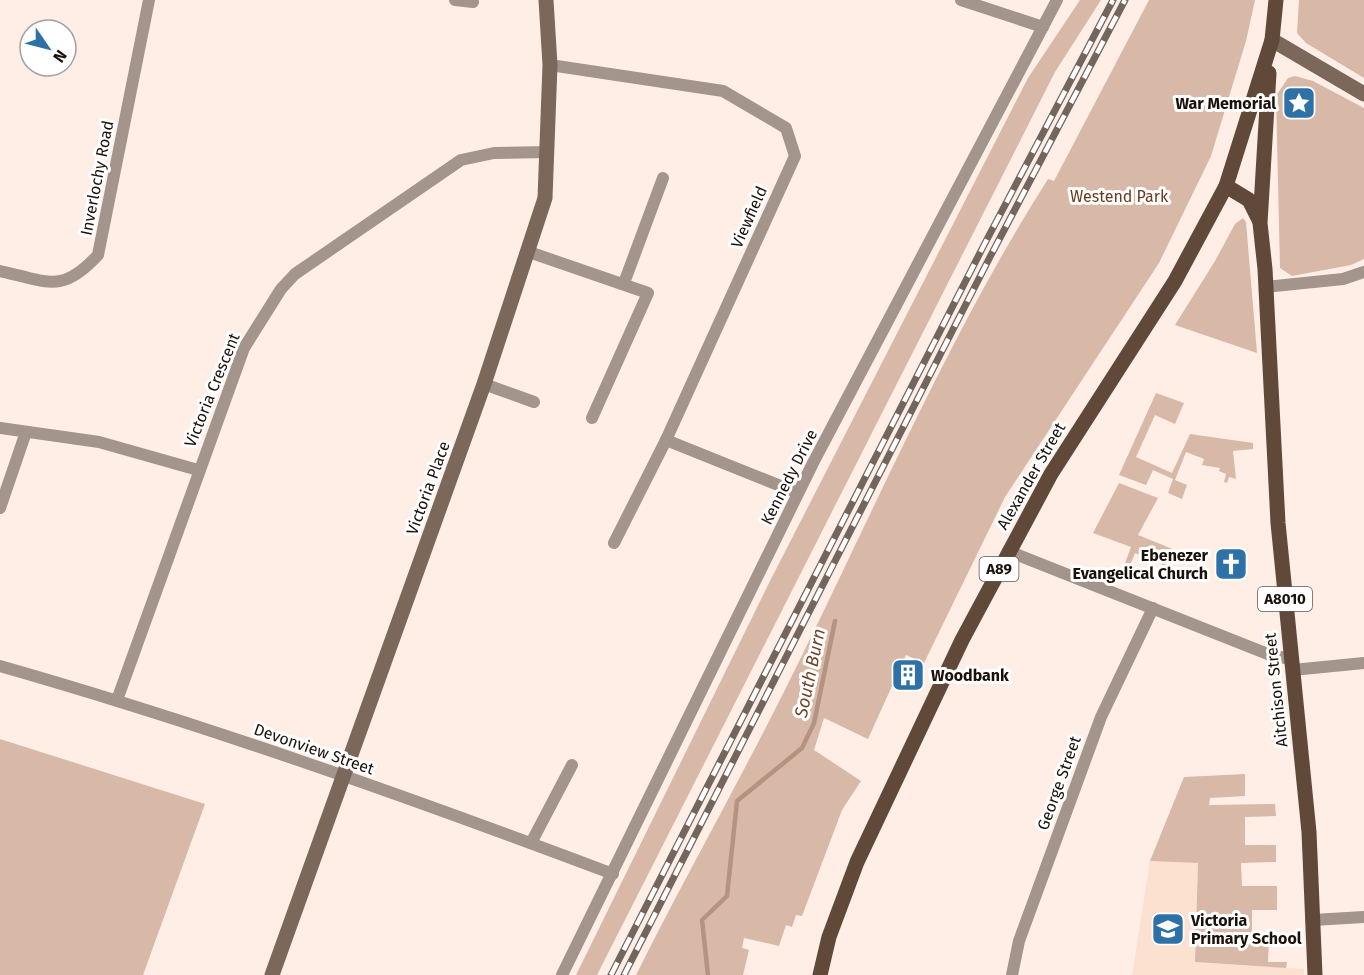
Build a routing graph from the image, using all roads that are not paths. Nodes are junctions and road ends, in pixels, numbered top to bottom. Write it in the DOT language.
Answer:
graph roads {
  1 [pos="149,0"];
  2 [pos="455,0"];
  3 [pos="546,0"];
  4 [pos="961,0"];
  5 [pos="1058,0"];
  6 [pos="1276,0"];
  7 [pos="472,2"];
  8 [pos="1043,27"];
  9 [pos="1272,40"];
  10 [pos="550,65"];
  11 [pos="1364,94"];
  12 [pos="548,152"];
  13 [pos="663,178"];
  14 [pos="1226,186"];
  15 [pos="1260,223"];
  16 [pos="529,252"];
  17 [pos="0,271"];
  18 [pos="1364,272"];
  19 [pos="624,283"];
  20 [pos="1266,287"];
  21 [pos="484,384"];
  22 [pos="534,402"];
  23 [pos="592,418"];
  24 [pos="0,428"];
  25 [pos="26,432"];
  26 [pos="666,440"];
  27 [pos="198,470"];
  28 [pos="798,493"];
  29 [pos="0,508"];
  30 [pos="614,543"];
  31 [pos="1008,551"];
  32 [pos="1153,608"];
  33 [pos="1364,663"];
  34 [pos="1292,664"];
  35 [pos="0,666"];
  36 [pos="117,699"];
  37 [pos="572,765"];
  38 [pos="344,776"];
  39 [pos="531,843"];
  40 [pos="613,874"];
  41 [pos="1364,917"];
  42 [pos="1313,920"];
  43 [pos="272,975"];
  44 [pos="562,975"];
  45 [pos="820,975"];
  46 [pos="1012,975"];
  47 [pos="1315,975"];
  1 -- 17 [label="street, Inverlochy Road"];
  2 -- 7 [label="street"];
  3 -- 10 [label="street, Victoria Place"];
  4 -- 8 [label="street"];
  5 -- 8 [label="street, Kennedy Drive"];
  6 -- 9 [label="main road, Alexander Street / A89"];
  8 -- 28 [label="street, Kennedy Drive"];
  9 -- 11 [label="street"];
  9 -- 14 [label="main road, Alexander Street / A89"];
  9 -- 15 [label="main road, Aitchison Street / A8010"];
  10 -- 12 [label="street, Victoria Place"];
  10 -- 26 [label="street, Viewfield"];
  12 -- 16 [label="street, Victoria Place"];
  12 -- 27 [label="street, Victoria Crescent"];
  13 -- 19 [label="street"];
  14 -- 15 [label="main road, Aitchison Street"];
  14 -- 31 [label="main road, Alexander Street / A89"];
  15 -- 20 [label="main road, Aitchison Street / A8010"];
  16 -- 19 [label="street"];
  16 -- 21 [label="street, Victoria Place"];
  18 -- 20 [label="street"];
  19 -- 23 [label="street"];
  20 -- 34 [label="main road, Aitchison Street / A8010"];
  21 -- 22 [label="street"];
  21 -- 38 [label="street, Victoria Place"];
  24 -- 25 [label="street"];
  25 -- 27 [label="street"];
  25 -- 29 [label="street"];
  26 -- 28 [label="street"];
  26 -- 30 [label="street, Viewfield"];
  27 -- 36 [label="street, Victoria Crescent"];
  28 -- 40 [label="street, Kennedy Drive"];
  31 -- 32 [label="street"];
  31 -- 45 [label="main road, Alexander Street / A89"];
  32 -- 34 [label="street"];
  32 -- 46 [label="street, George Street"];
  33 -- 34 [label="street"];
  34 -- 42 [label="main road, Aitchison Street / A8010"];
  35 -- 36 [label="street, Devonview Street"];
  36 -- 38 [label="street, Devonview Street"];
  37 -- 39 [label="street"];
  38 -- 39 [label="street, Devonview Street"];
  38 -- 43 [label="street, Victoria Place"];
  39 -- 40 [label="street, Devonview Street"];
  40 -- 44 [label="street, Kennedy Drive"];
  41 -- 42 [label="street"];
  42 -- 47 [label="main road, Aitchison Street / A8010"];
}
